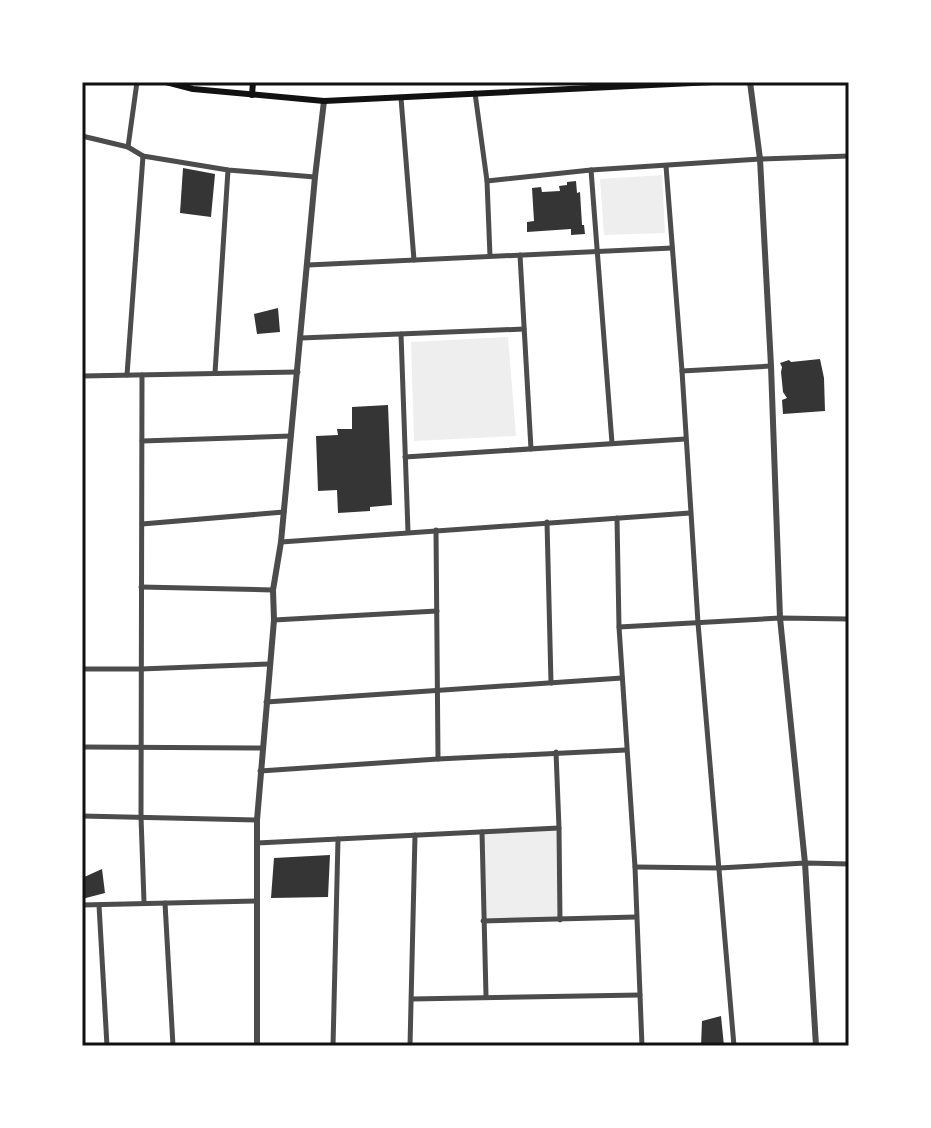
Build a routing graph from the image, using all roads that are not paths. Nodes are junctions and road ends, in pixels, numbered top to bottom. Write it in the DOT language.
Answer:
graph roads {
  1 [pos="137,82"];
  2 [pos="166,82"];
  3 [pos="253,82"];
  4 [pos="461,82"];
  5 [pos="713,82"];
  6 [pos="750,82"];
  7 [pos="475,93"];
  8 [pos="462,94"];
  9 [pos="252,95"];
  10 [pos="401,98"];
  11 [pos="324,101"];
  12 [pos="82,136"];
  13 [pos="128,147"];
  14 [pos="143,156"];
  15 [pos="849,156"];
  16 [pos="760,159"];
  17 [pos="666,166"];
  18 [pos="228,170"];
  19 [pos="591,170"];
  20 [pos="315,177"];
  21 [pos="487,181"];
  22 [pos="672,248"];
  23 [pos="597,251"];
  24 [pos="520,255"];
  25 [pos="490,256"];
  26 [pos="414,260"];
  27 [pos="308,265"];
  28 [pos="524,329"];
  29 [pos="401,334"];
  30 [pos="301,338"];
  31 [pos="771,366"];
  32 [pos="682,371"];
  33 [pos="298,372"];
  34 [pos="215,373"];
  35 [pos="127,375"];
  36 [pos="142,375"];
  37 [pos="82,376"];
  38 [pos="291,436"];
  39 [pos="685,439"];
  40 [pos="142,441"];
  41 [pos="612,443"];
  42 [pos="531,449"];
  43 [pos="405,457"];
  44 [pos="284,512"];
  45 [pos="690,513"];
  46 [pos="617,518"];
  47 [pos="547,522"];
  48 [pos="142,524"];
  49 [pos="436,530"];
  50 [pos="408,532"];
  51 [pos="281,542"];
  52 [pos="141,587"];
  53 [pos="273,590"];
  54 [pos="437,611"];
  55 [pos="780,618"];
  56 [pos="849,619"];
  57 [pos="274,620"];
  58 [pos="698,623"];
  59 [pos="619,627"];
  60 [pos="270,664"];
  61 [pos="82,669"];
  62 [pos="141,669"];
  63 [pos="622,678"];
  64 [pos="551,683"];
  65 [pos="439,690"];
  66 [pos="266,702"];
  67 [pos="82,747"];
  68 [pos="141,748"];
  69 [pos="262,748"];
  70 [pos="626,750"];
  71 [pos="556,752"];
  72 [pos="438,759"];
  73 [pos="260,771"];
  74 [pos="82,816"];
  75 [pos="141,817"];
  76 [pos="257,820"];
  77 [pos="559,828"];
  78 [pos="482,832"];
  79 [pos="415,835"];
  80 [pos="338,839"];
  81 [pos="256,843"];
  82 [pos="805,863"];
  83 [pos="849,864"];
  84 [pos="635,867"];
  85 [pos="719,868"];
  86 [pos="256,901"];
  87 [pos="144,902"];
  88 [pos="165,903"];
  89 [pos="82,905"];
  90 [pos="99,905"];
  91 [pos="636,917"];
  92 [pos="560,920"];
  93 [pos="483,921"];
  94 [pos="640,995"];
  95 [pos="486,996"];
  96 [pos="412,999"];
  97 [pos="107,1046"];
  98 [pos="173,1046"];
  99 [pos="257,1046"];
  100 [pos="333,1046"];
  101 [pos="410,1046"];
  102 [pos="642,1046"];
  103 [pos="734,1046"];
  104 [pos="816,1046"];
  1 -- 13 [label="street"];
  2 -- 9 [label="main road"];
  3 -- 9 [label="main road"];
  4 -- 8 [label="main road"];
  5 -- 7 [label="main road"];
  6 -- 16 [label="street"];
  7 -- 8 [label="main road"];
  7 -- 21 [label="street"];
  8 -- 10 [label="main road"];
  9 -- 11 [label="main road"];
  10 -- 11 [label="main road"];
  10 -- 26 [label="street"];
  11 -- 20 [label="street"];
  12 -- 13 [label="street"];
  13 -- 14 [label="street"];
  14 -- 18 [label="street"];
  14 -- 35 [label="street"];
  15 -- 16 [label="street"];
  16 -- 17 [label="street"];
  16 -- 31 [label="street"];
  17 -- 19 [label="street"];
  17 -- 22 [label="street"];
  18 -- 20 [label="street"];
  18 -- 34 [label="street"];
  19 -- 21 [label="street"];
  19 -- 23 [label="street"];
  20 -- 27 [label="street"];
  21 -- 25 [label="street"];
  22 -- 23 [label="street"];
  22 -- 32 [label="street"];
  23 -- 24 [label="street"];
  23 -- 41 [label="street"];
  24 -- 25 [label="street"];
  24 -- 28 [label="street"];
  25 -- 26 [label="street"];
  26 -- 27 [label="street"];
  27 -- 30 [label="street"];
  28 -- 29 [label="street"];
  28 -- 42 [label="street"];
  29 -- 30 [label="street"];
  29 -- 43 [label="street"];
  30 -- 33 [label="street"];
  31 -- 32 [label="street"];
  31 -- 55 [label="street"];
  32 -- 39 [label="street"];
  33 -- 34 [label="street"];
  33 -- 38 [label="street"];
  34 -- 36 [label="street"];
  35 -- 36 [label="street"];
  35 -- 37 [label="street"];
  36 -- 40 [label="street"];
  38 -- 40 [label="street"];
  38 -- 44 [label="street"];
  39 -- 41 [label="street"];
  39 -- 45 [label="street"];
  40 -- 48 [label="street"];
  41 -- 42 [label="street"];
  42 -- 43 [label="street"];
  43 -- 50 [label="street"];
  44 -- 48 [label="street"];
  44 -- 51 [label="street"];
  45 -- 46 [label="street"];
  45 -- 58 [label="street"];
  46 -- 47 [label="street"];
  46 -- 59 [label="street"];
  47 -- 49 [label="street"];
  47 -- 64 [label="street"];
  48 -- 52 [label="street"];
  49 -- 50 [label="street"];
  49 -- 54 [label="street"];
  50 -- 51 [label="street"];
  51 -- 53 [label="street"];
  52 -- 53 [label="street"];
  52 -- 62 [label="street"];
  53 -- 57 [label="street"];
  54 -- 57 [label="street"];
  54 -- 65 [label="street"];
  55 -- 56 [label="street"];
  55 -- 58 [label="street"];
  55 -- 82 [label="street"];
  57 -- 60 [label="street"];
  58 -- 59 [label="street"];
  58 -- 85 [label="street"];
  59 -- 63 [label="street"];
  60 -- 62 [label="street"];
  60 -- 66 [label="street"];
  61 -- 62 [label="street"];
  62 -- 68 [label="street"];
  63 -- 64 [label="street"];
  63 -- 70 [label="street"];
  64 -- 65 [label="street"];
  65 -- 66 [label="street"];
  65 -- 72 [label="street"];
  66 -- 69 [label="street"];
  67 -- 68 [label="street"];
  68 -- 69 [label="street"];
  68 -- 75 [label="street"];
  69 -- 73 [label="street"];
  70 -- 71 [label="street"];
  70 -- 84 [label="street"];
  71 -- 72 [label="street"];
  71 -- 77 [label="street"];
  72 -- 73 [label="street"];
  73 -- 76 [label="street"];
  74 -- 75 [label="street"];
  75 -- 76 [label="street"];
  75 -- 87 [label="street"];
  76 -- 81 [label="street"];
  77 -- 78 [label="street"];
  77 -- 92 [label="street"];
  78 -- 79 [label="street"];
  78 -- 93 [label="street"];
  79 -- 80 [label="street"];
  79 -- 96 [label="street"];
  80 -- 81 [label="street"];
  80 -- 100 [label="street"];
  81 -- 86 [label="street"];
  82 -- 83 [label="street"];
  82 -- 85 [label="street"];
  82 -- 104 [label="street"];
  84 -- 85 [label="street"];
  84 -- 91 [label="street"];
  85 -- 103 [label="street"];
  86 -- 88 [label="street"];
  86 -- 99 [label="street"];
  87 -- 88 [label="street"];
  87 -- 90 [label="street"];
  88 -- 98 [label="street"];
  89 -- 90 [label="street"];
  90 -- 97 [label="street"];
  91 -- 92 [label="street"];
  91 -- 94 [label="street"];
  92 -- 93 [label="street"];
  93 -- 95 [label="street"];
  94 -- 95 [label="street"];
  94 -- 102 [label="street"];
  95 -- 96 [label="street"];
  96 -- 101 [label="street"];
}
